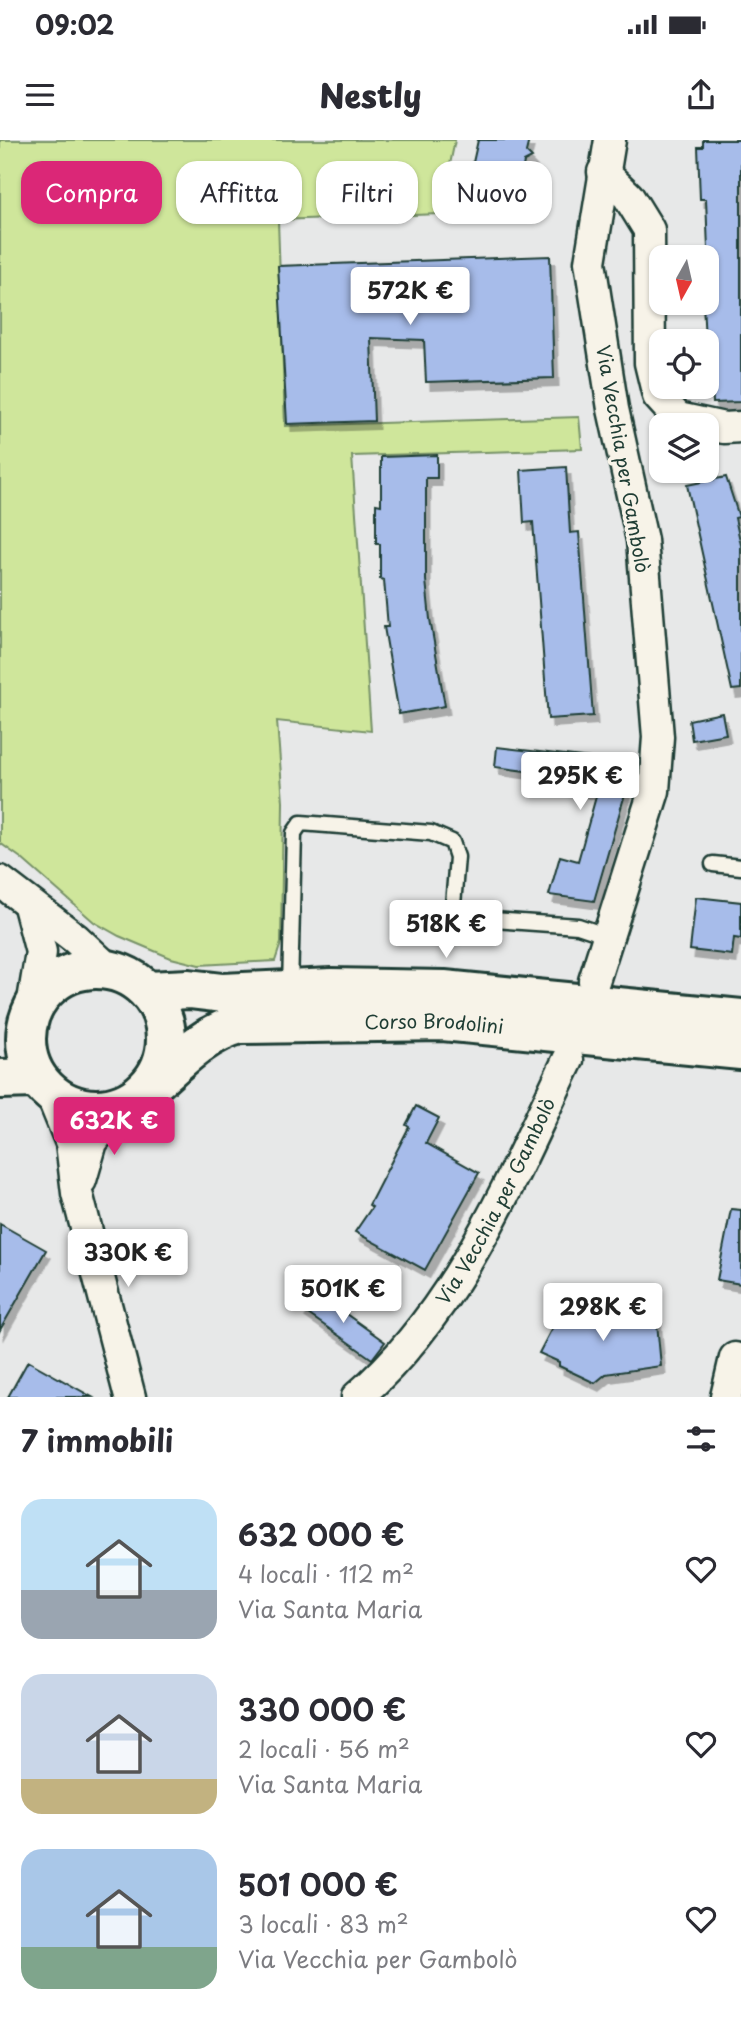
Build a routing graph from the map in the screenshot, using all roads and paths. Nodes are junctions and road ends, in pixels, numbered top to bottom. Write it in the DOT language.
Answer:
graph roads {
  1 [pos="610,140"];
  2 [pos="603,172"];
  3 [pos="741,427"];
  4 [pos="713,863"];
  5 [pos="741,867"];
  6 [pos="0,881"];
  7 [pos="29,906"];
  8 [pos="608,936"];
  9 [pos="108,969"];
  10 [pos="594,981"];
  11 [pos="148,990"];
  12 [pos="290,990"];
  13 [pos="741,1019"];
  14 [pos="19,1022"];
  15 [pos="741,1050"];
  16 [pos="568,1059"];
  17 [pos="29,1084"];
  18 [pos="134,1096"];
  19 [pos="77,1194"];
  20 [pos="735,1358"];
  21 [pos="130,1397"];
  22 [pos="356,1397"];
  23 [pos="726,1397"];
  1 -- 2 [label="street, Via Vecchia per Gambolò"];
  2 -- 3 [label="street"];
  2 -- 8 [label="street, Via Vecchia per Gambolò"];
  4 -- 5 [label="lane"];
  6 -- 7 [label="street"];
  7 -- 9 [label="street"];
  7 -- 14 [label="street"];
  8 -- 10 [label="street, Via Vecchia per Gambolò"];
  8 -- 12 [label="lane"];
  9 -- 11 [label="main road, Corso Brodolini"];
  9 -- 14 [label="main road"];
  11 -- 12 [label="main road, Corso Brodolini"];
  11 -- 18 [label="main road"];
  12 -- 13 [label="main road, Corso Brodolini"];
  14 -- 17 [label="main road"];
  15 -- 18 [label="main road, Corso Brodolini"];
  16 -- 22 [label="street, Via Vecchia per Gambolò"];
  17 -- 18 [label="main road"];
  17 -- 19 [label="street"];
  18 -- 19 [label="street"];
  19 -- 21 [label="street"];
  20 -- 23 [label="street"];
}
